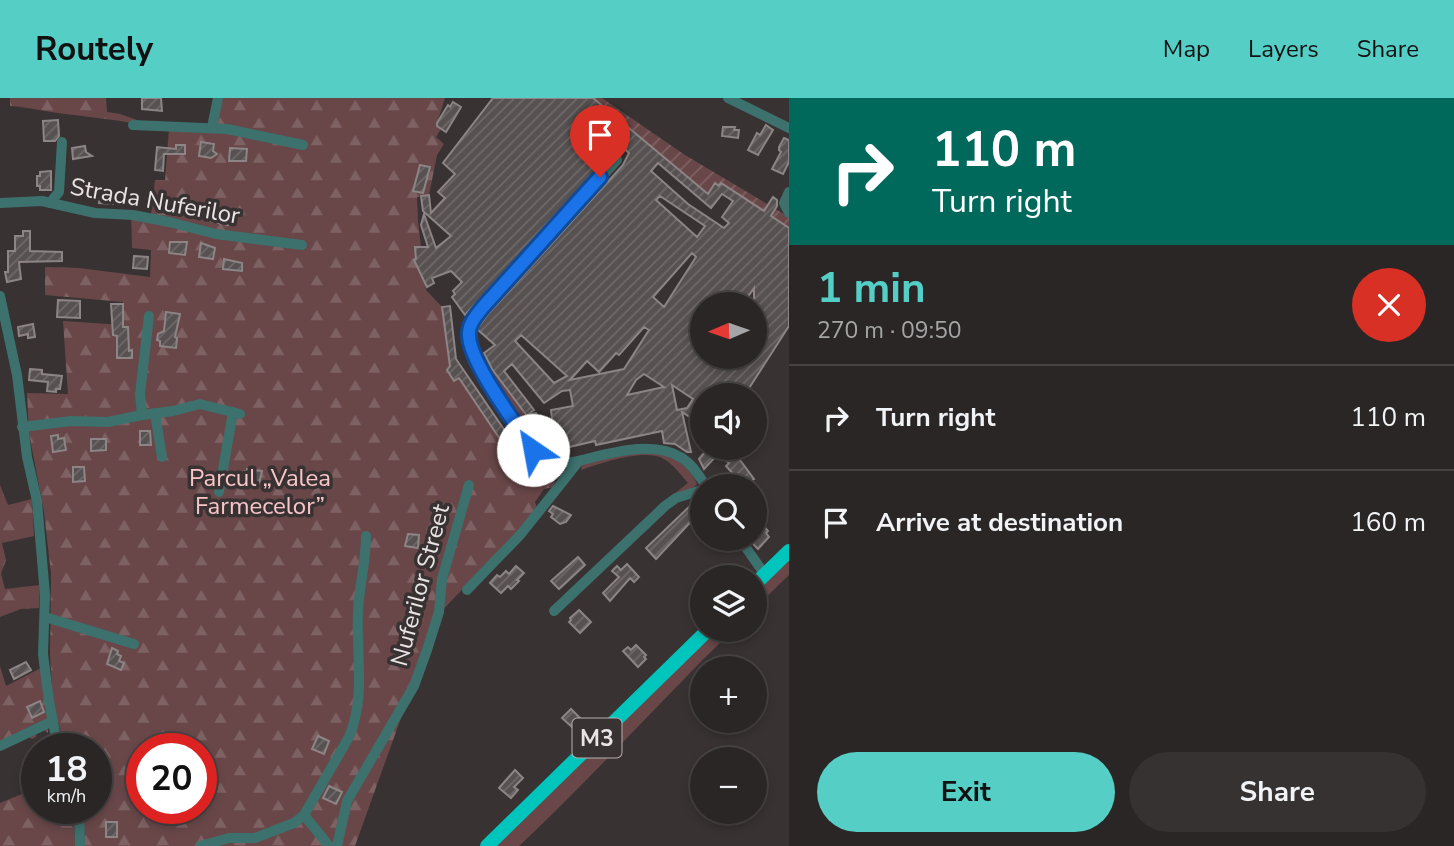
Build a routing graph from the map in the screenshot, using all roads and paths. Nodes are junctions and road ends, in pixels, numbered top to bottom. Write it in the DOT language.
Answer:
graph roads {
  1 [pos="218,98"];
  2 [pos="729,98"];
  3 [pos="133,125"];
  4 [pos="212,127"];
  5 [pos="789,128"];
  6 [pos="62,142"];
  7 [pos="303,145"];
  8 [pos="617,160"];
  9 [pos="789,192"];
  10 [pos="0,203"];
  11 [pos="50,203"];
  12 [pos="789,213"];
  13 [pos="302,245"];
  14 [pos="0,296"];
  15 [pos="149,316"];
  16 [pos="155,413"];
  17 [pos="142,415"];
  18 [pos="22,427"];
  19 [pos="162,457"];
  20 [pos="579,460"];
  21 [pos="697,474"];
  22 [pos="469,485"];
  23 [pos="219,492"];
  24 [pos="690,494"];
  25 [pos="366,536"];
  26 [pos="789,551"];
  27 [pos="767,573"];
  28 [pos="467,590"];
  29 [pos="554,611"];
  30 [pos="45,617"];
  31 [pos="696,642"];
  32 [pos="134,643"];
  33 [pos="53,721"];
  34 [pos="55,733"];
  35 [pos="0,746"];
  36 [pos="304,815"];
  37 [pos="79,824"];
  38 [pos="80,846"];
  39 [pos="200,846"];
  40 [pos="328,846"];
  41 [pos="337,846"];
  42 [pos="487,846"];
  1 -- 4 [label="street"];
  2 -- 5 [label="street"];
  3 -- 4 [label="street"];
  4 -- 7 [label="street"];
  6 -- 11 [label="street"];
  8 -- 20 [label="street"];
  9 -- 12 [label="street"];
  10 -- 11 [label="street, Strada Nuferilor"];
  11 -- 13 [label="street, Strada Nuferilor"];
  14 -- 18 [label="street"];
  15 -- 17 [label="street"];
  16 -- 17 [label="street"];
  16 -- 19 [label="street"];
  16 -- 23 [label="street"];
  17 -- 18 [label="street"];
  18 -- 30 [label="street"];
  20 -- 21 [label="street"];
  20 -- 28 [label="street"];
  22 -- 41 [label="street, Nuferilor Street"];
  24 -- 29 [label="street"];
  25 -- 36 [label="street, Nuferilor Street"];
  26 -- 27 [label="highway"];
  30 -- 32 [label="street"];
  30 -- 33 [label="street"];
  31 -- 42 [label="highway, M3"];
  33 -- 34 [label="street"];
  33 -- 35 [label="street"];
  36 -- 39 [label="street"];
  36 -- 40 [label="street"];
  37 -- 38 [label="street"];
}
